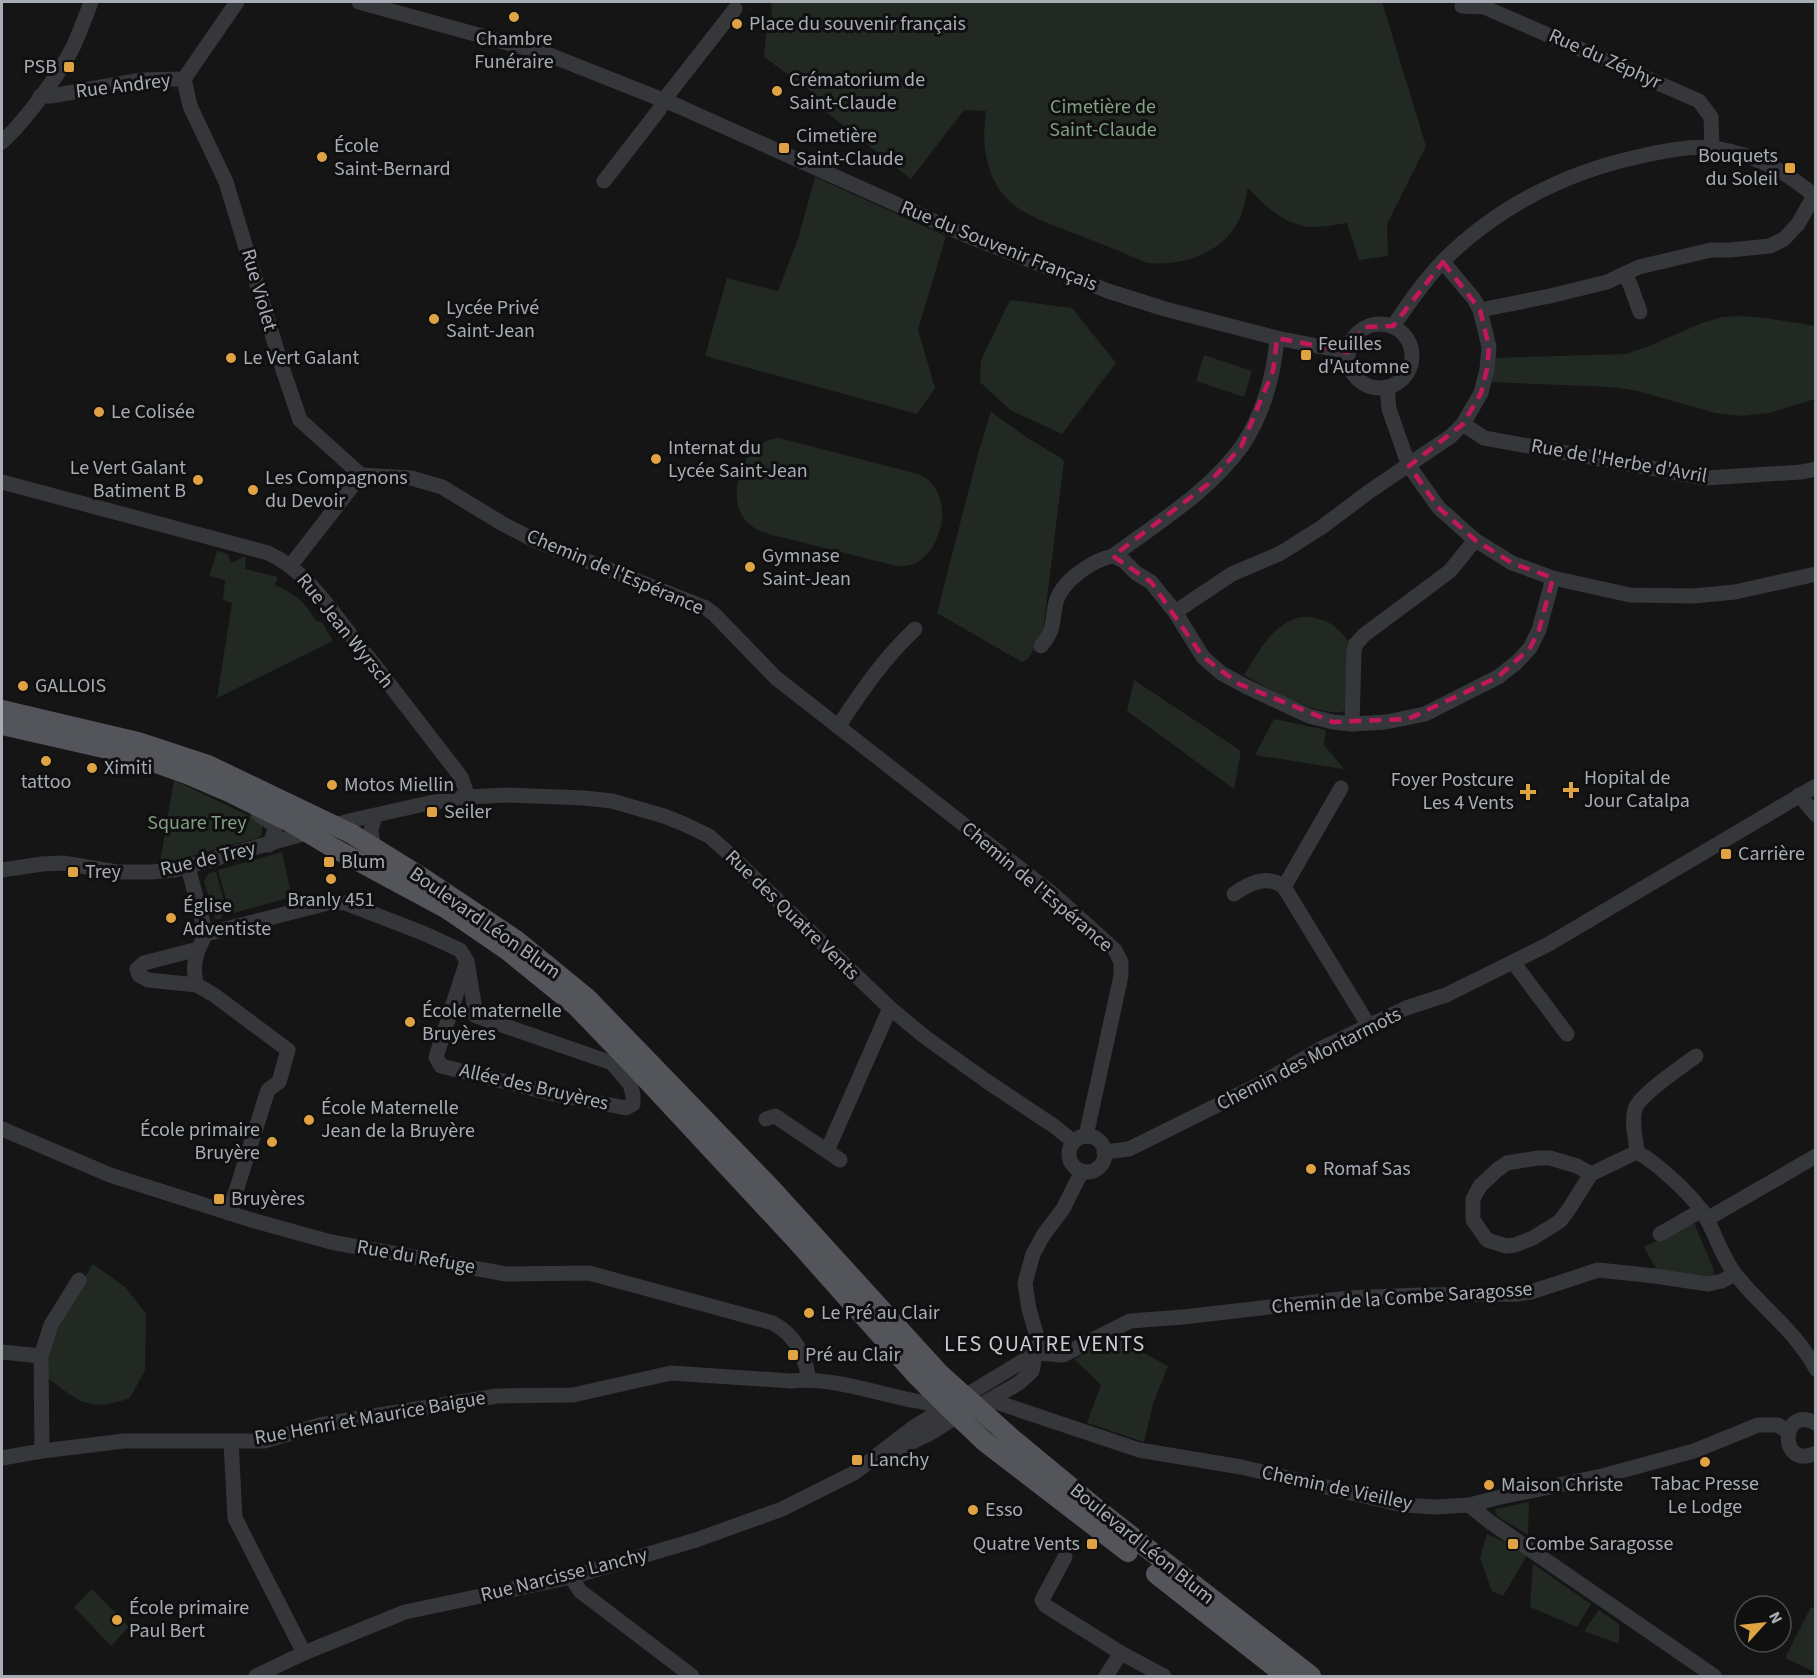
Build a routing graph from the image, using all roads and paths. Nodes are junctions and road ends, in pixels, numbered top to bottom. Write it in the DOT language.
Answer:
graph roads {
  1 [pos="92,2"];
  2 [pos="237,2"];
  3 [pos="359,2"];
  4 [pos="1461,6"];
  5 [pos="735,9"];
  6 [pos="184,79"];
  7 [pos="40,96"];
  8 [pos="663,100"];
  9 [pos="2,142"];
  10 [pos="1712,148"];
  11 [pos="604,181"];
  12 [pos="1815,196"];
  13 [pos="1443,262"];
  14 [pos="1624,275"];
  15 [pos="1480,310"];
  16 [pos="1640,312"];
  17 [pos="1393,326"];
  18 [pos="1277,338"];
  19 [pos="1348,352"];
  20 [pos="1387,387"];
  21 [pos="1464,424"];
  22 [pos="1409,466"];
  23 [pos="1815,469"];
  24 [pos="361,475"];
  25 [pos="2,482"];
  26 [pos="1475,540"];
  27 [pos="1113,556"];
  28 [pos="291,565"];
  29 [pos="1815,574"];
  30 [pos="1552,578"];
  31 [pos="1175,612"];
  32 [pos="915,629"];
  33 [pos="1041,646"];
  34 [pos="2,710"];
  35 [pos="1352,724"];
  36 [pos="2,725"];
  37 [pos="838,727"];
  38 [pos="187,774"];
  39 [pos="1815,786"];
  40 [pos="1341,789"];
  41 [pos="1799,795"];
  42 [pos="468,797"];
  43 [pos="1815,815"];
  44 [pos="375,816"];
  45 [pos="336,825"];
  46 [pos="309,833"];
  47 [pos="269,845"];
  48 [pos="373,846"];
  49 [pos="188,867"];
  50 [pos="2,870"];
  51 [pos="1284,887"];
  52 [pos="1234,894"];
  53 [pos="206,934"];
  54 [pos="198,949"];
  55 [pos="467,961"];
  56 [pos="1513,962"];
  57 [pos="197,986"];
  58 [pos="890,1008"];
  59 [pos="1369,1026"];
  60 [pos="1567,1034"];
  61 [pos="1696,1056"];
  62 [pos="766,1119"];
  63 [pos="2,1129"];
  64 [pos="1080,1139"];
  65 [pos="1104,1152"];
  66 [pos="1636,1152"];
  67 [pos="1815,1156"];
  68 [pos="1082,1171"];
  69 [pos="1591,1174"];
  70 [pos="229,1213"];
  71 [pos="1704,1215"];
  72 [pos="1660,1234"];
  73 [pos="1736,1274"];
  74 [pos="79,1280"];
  75 [pos="2,1352"];
  76 [pos="1036,1353"];
  77 [pos="41,1356"];
  78 [pos="1815,1370"];
  79 [pos="809,1379"];
  80 [pos="977,1401"];
  81 [pos="953,1411"];
  82 [pos="1814,1419"];
  83 [pos="1788,1432"];
  84 [pos="231,1441"];
  85 [pos="42,1451"];
  86 [pos="1815,1453"];
  87 [pos="2,1458"];
  88 [pos="1469,1505"];
  89 [pos="1065,1557"];
  90 [pos="571,1577"];
  91 [pos="304,1653"];
  92 [pos="1121,1653"];
  93 [pos="256,1677"];
  94 [pos="692,1677"];
  95 [pos="1106,1677"];
  96 [pos="1164,1677"];
  97 [pos="1286,1677"];
  98 [pos="1311,1677"];
  99 [pos="1714,1677"];
  1 -- 7 [label="street, Rue Andrey"];
  2 -- 6 [label="street, Rue Andrey"];
  3 -- 8 [label="street, Rue du Souvenir Français"];
  4 -- 10 [label="street, Rue du Zéphyr"];
  5 -- 8 [label="street"];
  6 -- 7 [label="street, Rue Andrey"];
  6 -- 24 [label="street, Rue Violet"];
  7 -- 9 [label="street, Rue Andrey"];
  8 -- 11 [label="street"];
  8 -- 18 [label="street, Rue du Souvenir Français"];
  10 -- 12 [label="street"];
  10 -- 13 [label="street"];
  12 -- 14 [label="street"];
  13 -- 15 [label="street"];
  13 -- 17 [label="street"];
  14 -- 15 [label="street"];
  14 -- 16 [label="street"];
  15 -- 21 [label="street"];
  17 -- 19 [label="street"];
  17 -- 20 [label="street"];
  18 -- 19 [label="street, Rue du Souvenir Français"];
  18 -- 27 [label="street"];
  19 -- 20 [label="street"];
  20 -- 22 [label="street"];
  21 -- 22 [label="street"];
  21 -- 23 [label="street, Rue de l'Herbe d'Avril"];
  22 -- 26 [label="street"];
  22 -- 31 [label="street"];
  24 -- 28 [label="street"];
  24 -- 37 [label="street, Chemin de l'Espérance"];
  25 -- 28 [label="street, Rue Jean Wyrsch"];
  26 -- 30 [label="street"];
  26 -- 35 [label="street"];
  27 -- 31 [label="street"];
  27 -- 33 [label="street"];
  28 -- 42 [label="street, Rue Jean Wyrsch"];
  29 -- 30 [label="street"];
  30 -- 35 [label="street"];
  31 -- 35 [label="street"];
  32 -- 37 [label="street"];
  34 -- 45 [label="main road, Boulevard Léon Blum"];
  36 -- 38 [label="main road, Boulevard Léon Blum"];
  37 -- 64 [label="street, Chemin de l'Espérance"];
  38 -- 46 [label="main road, Boulevard Léon Blum"];
  38 -- 47 [label="street, Boulevard Léon Blum"];
  39 -- 41 [label="street, Chemin des Montarmots"];
  40 -- 51 [label="street"];
  41 -- 43 [label="street"];
  41 -- 56 [label="street, Chemin des Montarmots"];
  42 -- 44 [label="street, Rue de Trey"];
  42 -- 58 [label="street, Rue des Quatre Vents"];
  44 -- 45 [label="street, Rue de Trey"];
  44 -- 48 [label="street"];
  45 -- 46 [label="street, Rue de Trey"];
  45 -- 48 [label="main road, Boulevard Léon Blum"];
  46 -- 47 [label="street, Rue de Trey"];
  46 -- 81 [label="main road, Boulevard Léon Blum"];
  47 -- 49 [label="street, Rue de Trey"];
  48 -- 80 [label="main road, Boulevard Léon Blum"];
  49 -- 50 [label="street, Rue de Trey"];
  49 -- 53 [label="street"];
  51 -- 52 [label="street"];
  51 -- 59 [label="street"];
  53 -- 54 [label="street"];
  53 -- 55 [label="street"];
  54 -- 57 [label="street"];
  54 -- 57 [label="street"];
  55 -- 55 [label="street, Allée des Bruyères"];
  56 -- 59 [label="street, Chemin des Montarmots"];
  56 -- 60 [label="street"];
  57 -- 70 [label="street"];
  58 -- 62 [label="street"];
  58 -- 64 [label="street, Rue des Quatre Vents"];
  59 -- 65 [label="street, Chemin des Montarmots"];
  61 -- 66 [label="street"];
  63 -- 70 [label="street, Rue du Refuge"];
  64 -- 65 [label="street"];
  64 -- 68 [label="street"];
  65 -- 68 [label="street"];
  66 -- 69 [label="street"];
  66 -- 71 [label="street"];
  67 -- 71 [label="street"];
  68 -- 76 [label="street"];
  69 -- 69 [label="street"];
  70 -- 79 [label="street, Rue du Refuge"];
  71 -- 72 [label="street"];
  71 -- 73 [label="street"];
  73 -- 76 [label="street, Chemin de la Combe Saragosse"];
  73 -- 78 [label="street"];
  74 -- 77 [label="street"];
  75 -- 77 [label="street"];
  76 -- 80 [label="street"];
  76 -- 80 [label="street"];
  77 -- 85 [label="street"];
  79 -- 81 [label="street, Rue Henri et Maurice Baigue"];
  79 -- 84 [label="street, Rue Henri et Maurice Baigue"];
  80 -- 81 [label="street, Rue Narcisse Lanchy"];
  80 -- 88 [label="street, Chemin de Vieilley"];
  80 -- 98 [label="main road, Boulevard Léon Blum"];
  81 -- 90 [label="street, Rue Narcisse Lanchy"];
  81 -- 97 [label="main road, Boulevard Léon Blum"];
  82 -- 83 [label="street"];
  83 -- 86 [label="street"];
  83 -- 88 [label="street, Chemin de Vieilley"];
  84 -- 85 [label="street, Rue Henri et Maurice Baigue"];
  84 -- 91 [label="street"];
  85 -- 87 [label="street, Rue Henri et Maurice Baigue"];
  88 -- 99 [label="street"];
  89 -- 92 [label="street"];
  90 -- 91 [label="street, Rue Narcisse Lanchy"];
  90 -- 94 [label="street"];
  91 -- 93 [label="street, Rue Narcisse Lanchy"];
  92 -- 95 [label="street"];
  92 -- 96 [label="street"];
}
